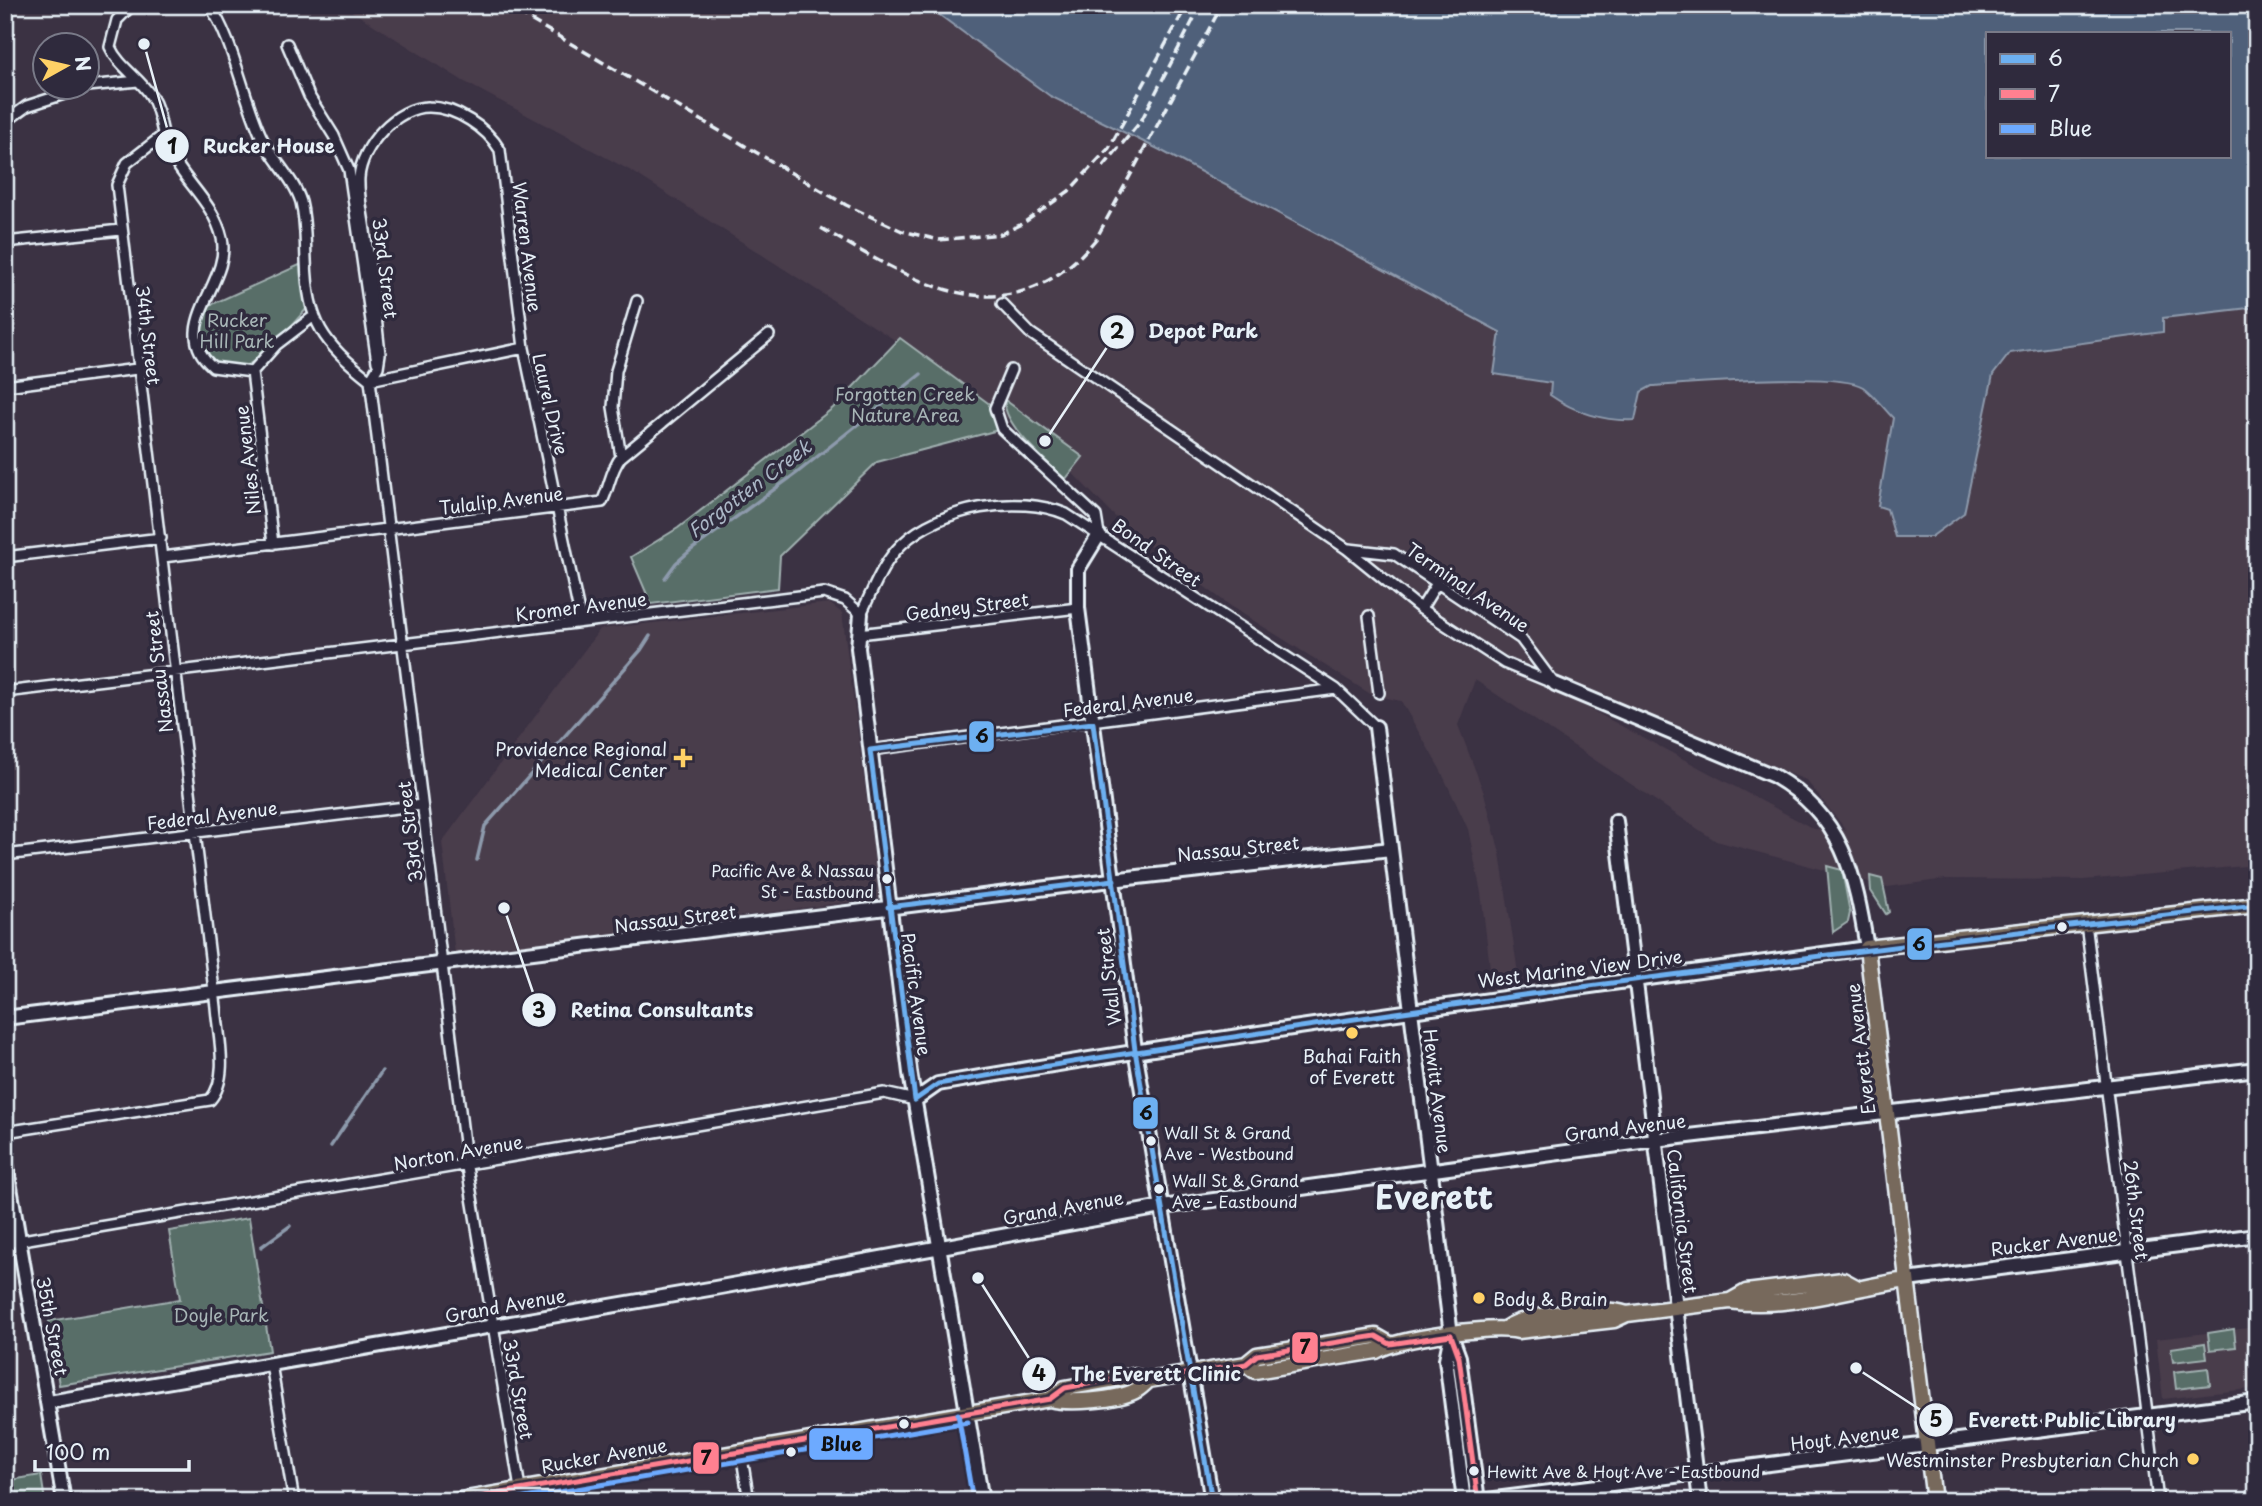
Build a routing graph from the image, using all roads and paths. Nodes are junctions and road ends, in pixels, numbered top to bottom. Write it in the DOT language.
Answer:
graph roads {
  1 [pos="132,5"];
  2 [pos="209,5"];
  3 [pos="287,44"];
  4 [pos="138,81"];
  5 [pos="102,83"];
  6 [pos="39,102"];
  7 [pos="5,122"];
  8 [pos="162,136"];
  9 [pos="500,150"];
  10 [pos="121,230"];
  11 [pos="5,242"];
  12 [pos="637,301"];
  13 [pos="1002,304"];
  14 [pos="314,316"];
  15 [pos="769,335"];
  16 [pos="524,348"];
  17 [pos="378,367"];
  18 [pos="137,369"];
  19 [pos="1011,370"];
  20 [pos="252,372"];
  21 [pos="370,380"];
  22 [pos="5,386"];
  23 [pos="621,457"];
  24 [pos="559,509"];
  25 [pos="388,530"];
  26 [pos="1099,535"];
  27 [pos="161,538"];
  28 [pos="273,544"];
  29 [pos="1347,549"];
  30 [pos="5,557"];
  31 [pos="163,557"];
  32 [pos="1437,583"];
  33 [pos="1079,608"];
  34 [pos="1421,609"];
  35 [pos="861,614"];
  36 [pos="1369,616"];
  37 [pos="581,622"];
  38 [pos="859,635"];
  39 [pos="402,643"];
  40 [pos="175,672"];
  41 [pos="1555,684"];
  42 [pos="1336,689"];
  43 [pos="5,692"];
  44 [pos="1379,693"];
  45 [pos="1093,723"];
  46 [pos="1376,727"];
  47 [pos="870,750"];
  48 [pos="422,805"];
  49 [pos="1616,821"];
  50 [pos="196,833"];
  51 [pos="1391,849"];
  52 [pos="5,855"];
  53 [pos="1114,880"];
  54 [pos="2257,905"];
  55 [pos="888,907"];
  56 [pos="2086,923"];
  57 [pos="1867,948"];
  58 [pos="442,966"];
  59 [pos="1635,981"];
  60 [pos="214,991"];
  61 [pos="1411,1009"];
  62 [pos="5,1018"];
  63 [pos="1135,1050"];
  64 [pos="2257,1069"];
  65 [pos="2106,1088"];
  66 [pos="915,1100"];
  67 [pos="1886,1114"];
  68 [pos="5,1132"];
  69 [pos="1655,1140"];
  70 [pos="5,1158"];
  71 [pos="467,1167"];
  72 [pos="1431,1169"];
  73 [pos="1162,1207"];
  74 [pos="2257,1235"];
  75 [pos="19,1241"];
  76 [pos="5,1243"];
  77 [pos="940,1247"];
  78 [pos="2127,1251"];
  79 [pos="1906,1280"];
  80 [pos="1676,1308"];
  81 [pos="492,1324"];
  82 [pos="1451,1335"];
  83 [pos="271,1364"];
  84 [pos="1190,1374"];
  85 [pos="49,1402"];
  86 [pos="2257,1402"];
  87 [pos="967,1413"];
  88 [pos="2147,1415"];
  89 [pos="1927,1445"];
  90 [pos="741,1452"];
  91 [pos="1696,1473"];
  92 [pos="521,1495"];
  93 [pos="64,1501"];
  94 [pos="294,1501"];
  95 [pos="454,1501"];
  96 [pos="749,1501"];
  97 [pos="982,1501"];
  98 [pos="1212,1501"];
  99 [pos="1464,1501"];
  100 [pos="1478,1501"];
  101 [pos="1700,1501"];
  102 [pos="1934,1501"];
  103 [pos="2158,1501"];
  1 -- 4 [label="street"];
  2 -- 14 [label="street"];
  3 -- 17 [label="street"];
  4 -- 5 [label="street"];
  4 -- 8 [label="street"];
  6 -- 7 [label="street"];
  8 -- 10 [label="street, 34th Street"];
  8 -- 20 [label="street"];
  9 -- 16 [label="street, Warren Avenue"];
  9 -- 17 [label="street, 33rd Street"];
  10 -- 11 [label="street"];
  10 -- 18 [label="street, 34th Street"];
  12 -- 23 [label="street"];
  13 -- 29 [label="street, Terminal Avenue"];
  14 -- 20 [label="street"];
  14 -- 21 [label="street"];
  15 -- 23 [label="street, Tulalip Avenue"];
  16 -- 21 [label="street, Laurel Drive"];
  16 -- 24 [label="street, Laurel Drive"];
  17 -- 21 [label="street"];
  18 -- 22 [label="street"];
  18 -- 27 [label="street, 34th Street"];
  19 -- 26 [label="street, Bond Street"];
  20 -- 28 [label="street, Niles Avenue"];
  21 -- 25 [label="street, 33rd Street"];
  23 -- 24 [label="street, Tulalip Avenue"];
  24 -- 25 [label="street, Tulalip Avenue"];
  24 -- 37 [label="street, Laurel Drive"];
  25 -- 28 [label="street, Tulalip Avenue"];
  25 -- 39 [label="street, 33rd Street"];
  26 -- 33 [label="street, Wall Street"];
  26 -- 35 [label="street"];
  26 -- 42 [label="street, Bond Street"];
  27 -- 30 [label="street"];
  27 -- 31 [label="street, 34th Street"];
  28 -- 31 [label="street, Tulalip Avenue"];
  29 -- 32 [label="street, Terminal Avenue"];
  29 -- 34 [label="street, Terminal Avenue"];
  31 -- 40 [label="street, Nassau Street"];
  32 -- 34 [label="street"];
  32 -- 41 [label="street, Terminal Avenue"];
  33 -- 38 [label="street, Gedney Street"];
  33 -- 45 [label="street, Wall Street"];
  34 -- 41 [label="street, Terminal Avenue"];
  35 -- 37 [label="street, Kromer Avenue"];
  35 -- 38 [label="street, Pacific Avenue"];
  36 -- 44 [label="street"];
  37 -- 39 [label="street, Kromer Avenue"];
  38 -- 47 [label="street, Pacific Avenue"];
  39 -- 40 [label="street, Kromer Avenue"];
  39 -- 48 [label="street, 33rd Street"];
  40 -- 43 [label="street, Kromer Avenue"];
  40 -- 50 [label="street, Nassau Street"];
  41 -- 57 [label="street, Everett Avenue"];
  42 -- 45 [label="street, Federal Avenue"];
  42 -- 46 [label="street"];
  45 -- 47 [label="street, Federal Avenue"];
  45 -- 53 [label="street, Wall Street"];
  46 -- 51 [label="street, Hewitt Avenue"];
  47 -- 55 [label="street, Pacific Avenue"];
  48 -- 50 [label="street, Federal Avenue"];
  48 -- 58 [label="street, 33rd Street"];
  49 -- 59 [label="street, California Street"];
  50 -- 52 [label="street, Federal Avenue"];
  50 -- 60 [label="street, Nassau Street"];
  51 -- 53 [label="street, Nassau Street"];
  51 -- 61 [label="street, Hewitt Avenue"];
  53 -- 55 [label="street, Nassau Street"];
  53 -- 63 [label="street, Wall Street"];
  54 -- 56 [label="main road, West Marine View Drive"];
  55 -- 58 [label="street, Nassau Street"];
  55 -- 66 [label="street, Pacific Avenue"];
  56 -- 57 [label="main road, West Marine View Drive"];
  56 -- 65 [label="street, 26th Street"];
  57 -- 59 [label="street, West Marine View Drive"];
  57 -- 67 [label="main road, Everett Avenue"];
  58 -- 60 [label="street, Nassau Street"];
  58 -- 71 [label="street, 33rd Street"];
  59 -- 61 [label="street, West Marine View Drive"];
  59 -- 69 [label="street, California Street"];
  60 -- 62 [label="street, Nassau Street"];
  60 -- 68 [label="street, Nassau Street"];
  61 -- 63 [label="street, West Marine View Drive"];
  61 -- 72 [label="street, Hewitt Avenue"];
  63 -- 66 [label="street, West Marine View Drive"];
  63 -- 73 [label="street, Wall Street"];
  64 -- 65 [label="street, Grand Avenue"];
  65 -- 67 [label="street, Grand Avenue"];
  65 -- 78 [label="street, 26th Street"];
  66 -- 71 [label="street, Norton Avenue"];
  66 -- 77 [label="street, Pacific Avenue"];
  67 -- 69 [label="street, Grand Avenue"];
  67 -- 79 [label="main road, Everett Avenue"];
  69 -- 72 [label="street, Grand Avenue"];
  69 -- 80 [label="street, California Street"];
  70 -- 75 [label="street, 35th Street"];
  71 -- 75 [label="street, Norton Avenue"];
  71 -- 81 [label="street, 33rd Street"];
  72 -- 73 [label="street, Grand Avenue"];
  72 -- 82 [label="street, Hewitt Avenue"];
  73 -- 77 [label="street, Grand Avenue"];
  73 -- 84 [label="street, Wall Street"];
  74 -- 78 [label="street, Rucker Avenue"];
  75 -- 76 [label="street, Norton Avenue"];
  75 -- 85 [label="street, 35th Street"];
  77 -- 81 [label="street, Grand Avenue"];
  77 -- 87 [label="street, Pacific Avenue"];
  78 -- 79 [label="street, Rucker Avenue"];
  78 -- 88 [label="street, 26th Street"];
  79 -- 80 [label="main road, Rucker Avenue"];
  79 -- 89 [label="main road, Everett Avenue"];
  80 -- 82 [label="main road, Rucker Avenue"];
  80 -- 91 [label="street, California Street"];
  81 -- 83 [label="street, Grand Avenue"];
  81 -- 92 [label="street, 33rd Street"];
  82 -- 84 [label="main road, Rucker Avenue"];
  82 -- 99 [label="street, Hewitt Avenue"];
  82 -- 100 [label="street, Hewitt Avenue"];
  83 -- 85 [label="street, Grand Avenue"];
  83 -- 94 [label="street"];
  84 -- 87 [label="main road, Rucker Avenue"];
  84 -- 98 [label="street, Wall Street"];
  85 -- 93 [label="street, 35th Street"];
  86 -- 88 [label="street, Hoyt Avenue"];
  87 -- 90 [label="main road, Rucker Avenue"];
  87 -- 97 [label="street, Pacific Avenue"];
  88 -- 89 [label="street, Hoyt Avenue"];
  88 -- 103 [label="street, 26th Street"];
  89 -- 91 [label="street, Hoyt Avenue"];
  89 -- 102 [label="main road, Everett Avenue"];
  90 -- 92 [label="main road, Rucker Avenue"];
  90 -- 96 [label="street"];
  91 -- 100 [label="street, Hoyt Avenue"];
  91 -- 101 [label="street, California Street"];
  92 -- 95 [label="main road, Rucker Avenue"];
}
